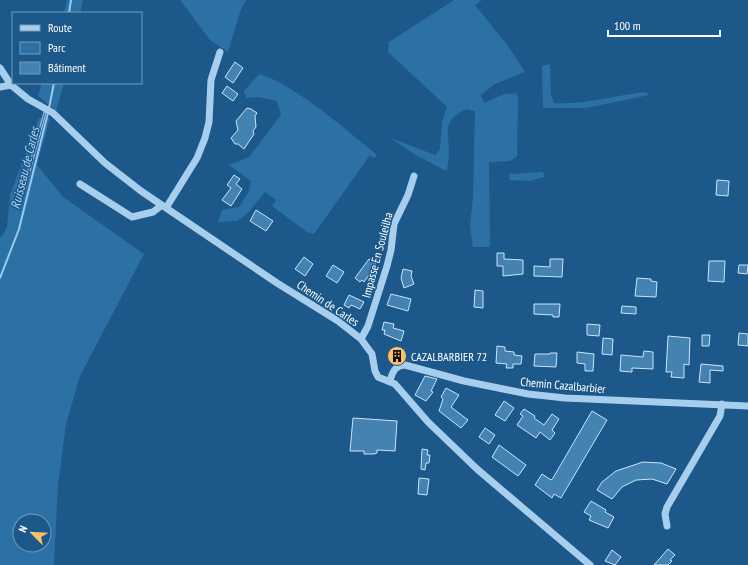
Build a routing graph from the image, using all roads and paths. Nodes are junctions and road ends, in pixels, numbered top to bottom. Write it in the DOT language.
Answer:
graph roads {
  1 [pos="220,52"];
  2 [pos="0,68"];
  3 [pos="11,85"];
  4 [pos="0,87"];
  5 [pos="414,176"];
  6 [pos="80,184"];
  7 [pos="164,207"];
  8 [pos="361,339"];
  9 [pos="390,382"];
  10 [pos="722,404"];
  11 [pos="748,406"];
  12 [pos="667,526"];
  13 [pos="590,565"];
  1 -- 7 [label="street"];
  2 -- 3 [label="street"];
  3 -- 4 [label="street"];
  3 -- 7 [label="street, Chemin de Carles"];
  5 -- 8 [label="street, Impasse En Souleilha"];
  6 -- 7 [label="street"];
  7 -- 8 [label="street, Chemin de Carles"];
  8 -- 9 [label="street, Chemin de Carles"];
  9 -- 10 [label="street, Chemin Cazalbarbier"];
  9 -- 13 [label="street, Chemin de Carles"];
  10 -- 11 [label="street, Chemin Cazalbarbier"];
  10 -- 12 [label="street"];
}
